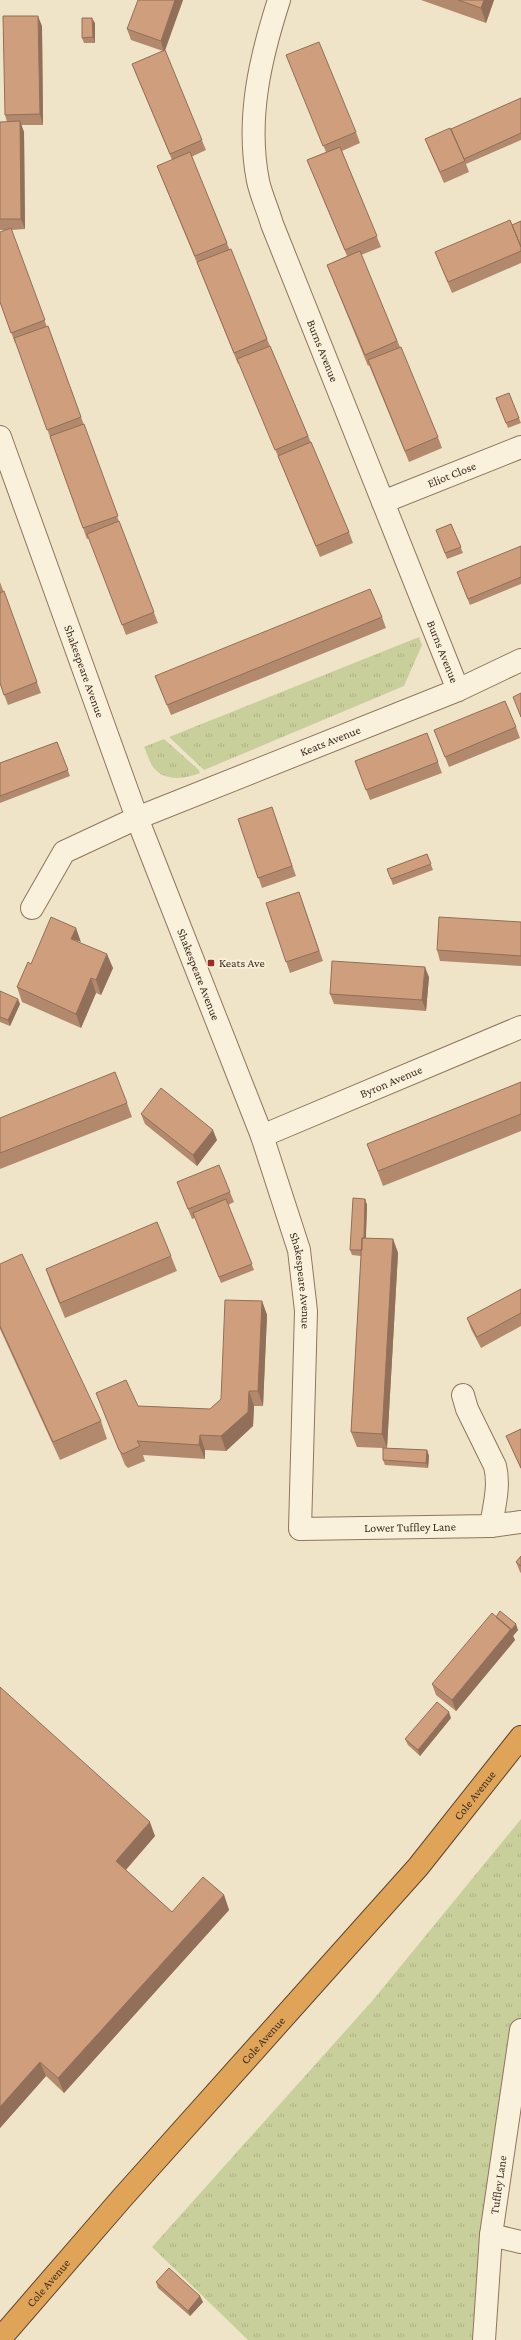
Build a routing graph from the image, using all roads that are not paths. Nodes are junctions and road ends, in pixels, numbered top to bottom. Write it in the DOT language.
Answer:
graph roads {
  1 [pos="279,0"];
  2 [pos="0,438"];
  3 [pos="521,448"];
  4 [pos="383,502"];
  5 [pos="521,660"];
  6 [pos="458,690"];
  7 [pos="137,818"];
  8 [pos="32,908"];
  9 [pos="521,1027"];
  10 [pos="262,1136"];
  11 [pos="463,1395"];
  12 [pos="521,1522"];
  13 [pos="491,1526"];
  14 [pos="300,1530"];
  15 [pos="521,1737"];
  16 [pos="521,2030"];
  17 [pos="491,2235"];
  18 [pos="521,2242"];
  19 [pos="0,2339"];
  20 [pos="484,2340"];
  1 -- 4 [label="street, Burns Avenue"];
  2 -- 7 [label="street, Shakespeare Avenue"];
  3 -- 4 [label="street, Eliot Close"];
  4 -- 6 [label="street, Burns Avenue"];
  5 -- 6 [label="street, Keats Avenue"];
  6 -- 7 [label="street, Keats Avenue"];
  7 -- 8 [label="street, Keats Avenue"];
  7 -- 10 [label="street, Shakespeare Avenue"];
  9 -- 10 [label="street, Byron Avenue"];
  10 -- 14 [label="street, Shakespeare Avenue"];
  11 -- 13 [label="street"];
  12 -- 13 [label="street, Lower Tuffley Lane"];
  13 -- 14 [label="street, Lower Tuffley Lane"];
  15 -- 19 [label="highway, Cole Avenue"];
  16 -- 17 [label="street, Tuffley Lane"];
  17 -- 18 [label="street"];
  17 -- 20 [label="street, Tuffley Lane"];
}
